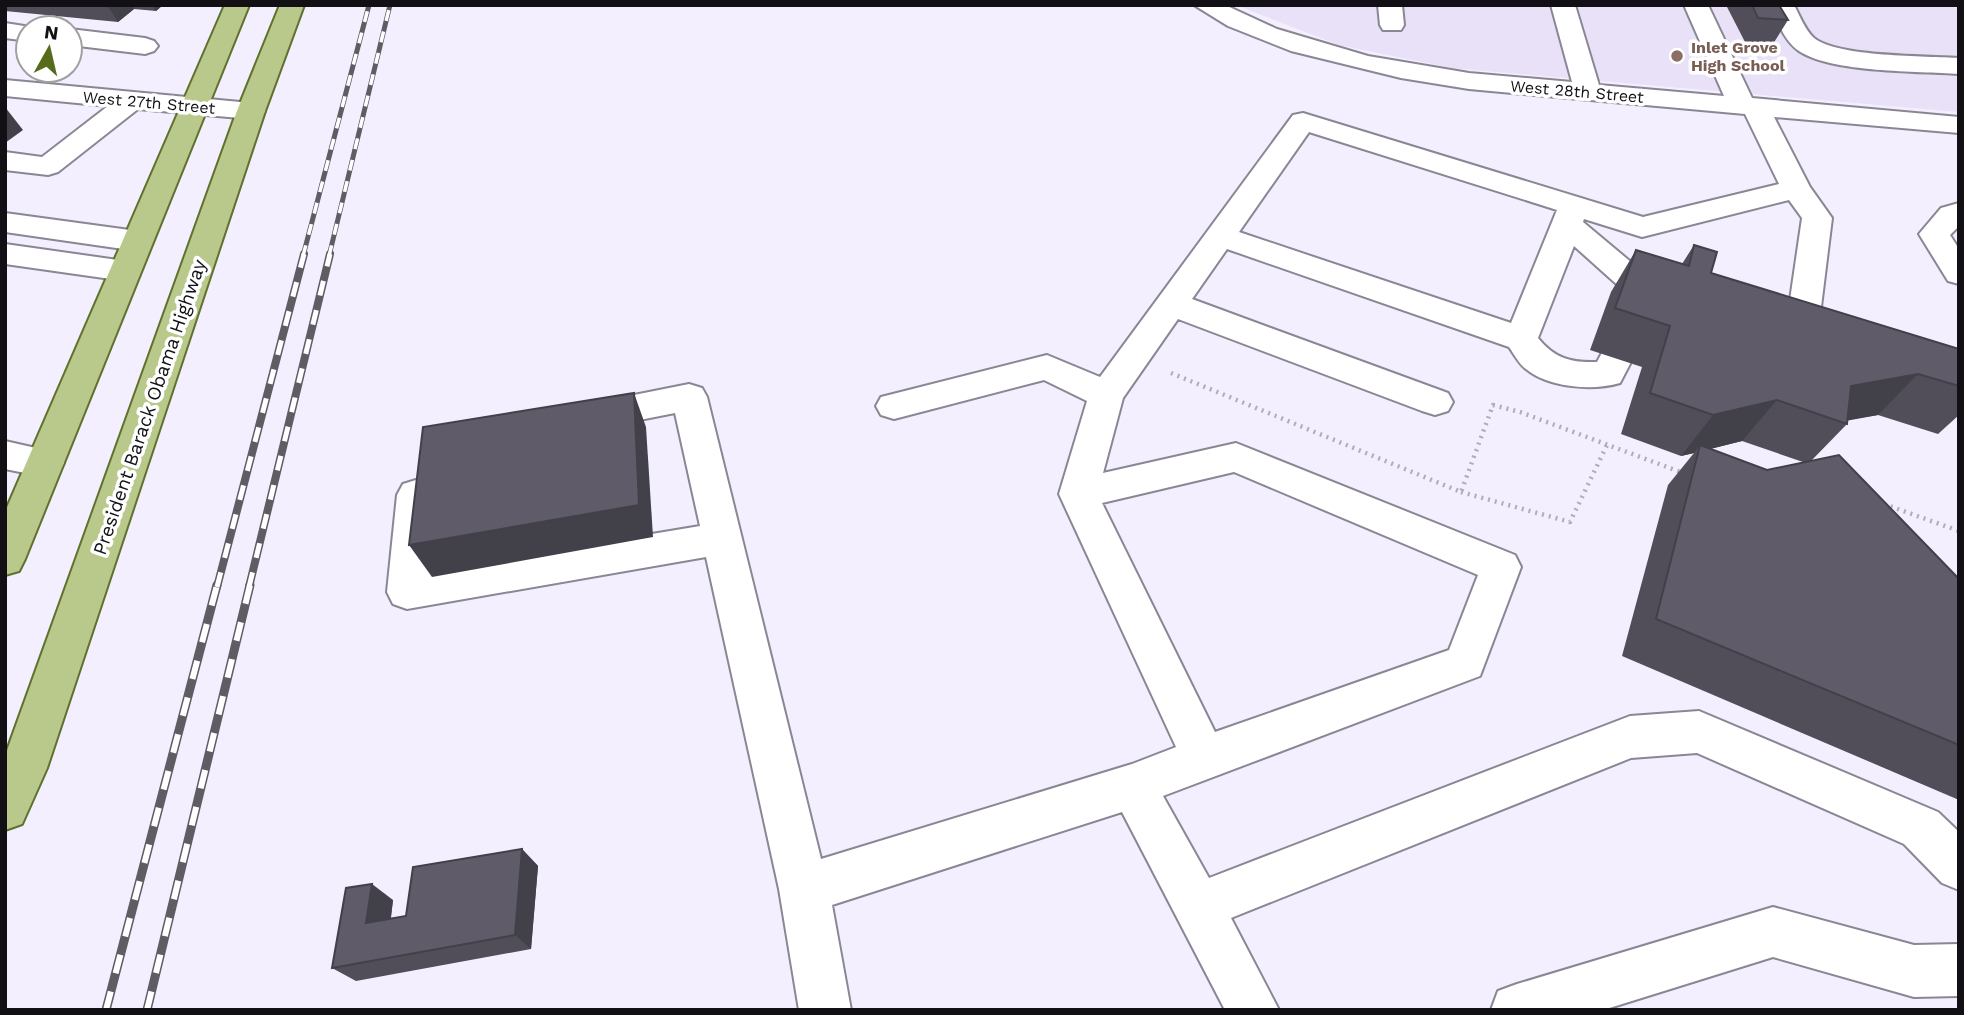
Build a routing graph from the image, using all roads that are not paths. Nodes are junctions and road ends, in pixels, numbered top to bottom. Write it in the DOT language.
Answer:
graph roads {
  1 [pos="237,5"];
  2 [pos="292,5"];
  3 [pos="1206,5"];
  4 [pos="1563,5"];
  5 [pos="1696,5"];
  6 [pos="1782,5"];
  7 [pos="84,39"];
  8 [pos="145,46"];
  9 [pos="1959,66"];
  10 [pos="5,88"];
  11 [pos="1588,92"];
  12 [pos="131,101"];
  13 [pos="1748,106"];
  14 [pos="194,107"];
  15 [pos="251,111"];
  16 [pos="1959,125"];
  17 [pos="5,161"];
  18 [pos="1796,189"];
  19 [pos="1959,212"];
  20 [pos="1571,215"];
  21 [pos="5,222"];
  22 [pos="1220,236"];
  23 [pos="137,241"];
  24 [pos="5,254"];
  25 [pos="125,271"];
  26 [pos="1959,274"];
  27 [pos="1635,299"];
  28 [pos="1172,304"];
  29 [pos="1805,307"];
  30 [pos="1521,339"];
  31 [pos="1616,358"];
  32 [pos="1106,395"];
  33 [pos="1435,402"];
  34 [pos="894,405"];
  35 [pos="555,423"];
  36 [pos="5,455"];
  37 [pos="419,462"];
  38 [pos="45,463"];
  39 [pos="1078,494"];
  40 [pos="720,539"];
  41 [pos="5,559"];
  42 [pos="1204,757"];
  43 [pos="1133,786"];
  44 [pos="5,808"];
  45 [pos="1959,866"];
  46 [pos="804,889"];
  47 [pos="1198,907"];
  48 [pos="1959,970"];
  49 [pos="825,1010"];
  50 [pos="1253,1010"];
  51 [pos="1517,1010"];
  1 -- 14 [label="main road"];
  2 -- 15 [label="main road, President Barack Obama Highway"];
  3 -- 11 [label="street, West 28th Street"];
  4 -- 11 [label="street"];
  5 -- 13 [label="street"];
  6 -- 9 [label="street"];
  7 -- 8 [label="street"];
  10 -- 12 [label="street, West 27th Street"];
  11 -- 13 [label="street, West 28th Street"];
  12 -- 14 [label="street, West 27th Street"];
  12 -- 17 [label="street"];
  13 -- 16 [label="street, West 28th Street"];
  13 -- 18 [label="street"];
  14 -- 15 [label="street, West 27th Street"];
  14 -- 23 [label="main road"];
  15 -- 44 [label="main road, President Barack Obama Highway"];
  18 -- 20 [label="street"];
  18 -- 29 [label="street"];
  19 -- 26 [label="street"];
  20 -- 22 [label="street"];
  20 -- 27 [label="street"];
  20 -- 30 [label="street"];
  21 -- 23 [label="street"];
  22 -- 28 [label="street"];
  22 -- 30 [label="street"];
  23 -- 25 [label="main road"];
  24 -- 25 [label="street"];
  25 -- 38 [label="main road"];
  28 -- 32 [label="street"];
  28 -- 33 [label="street"];
  30 -- 31 [label="street"];
  32 -- 34 [label="street"];
  32 -- 39 [label="street"];
  35 -- 40 [label="street"];
  36 -- 38 [label="street"];
  37 -- 40 [label="street"];
  38 -- 41 [label="main road"];
  39 -- 42 [label="street"];
  39 -- 42 [label="street"];
  40 -- 46 [label="street"];
  42 -- 43 [label="street"];
  43 -- 46 [label="street"];
  43 -- 47 [label="street"];
  45 -- 47 [label="street"];
  46 -- 49 [label="street"];
  47 -- 50 [label="street"];
  48 -- 51 [label="street"];
}
